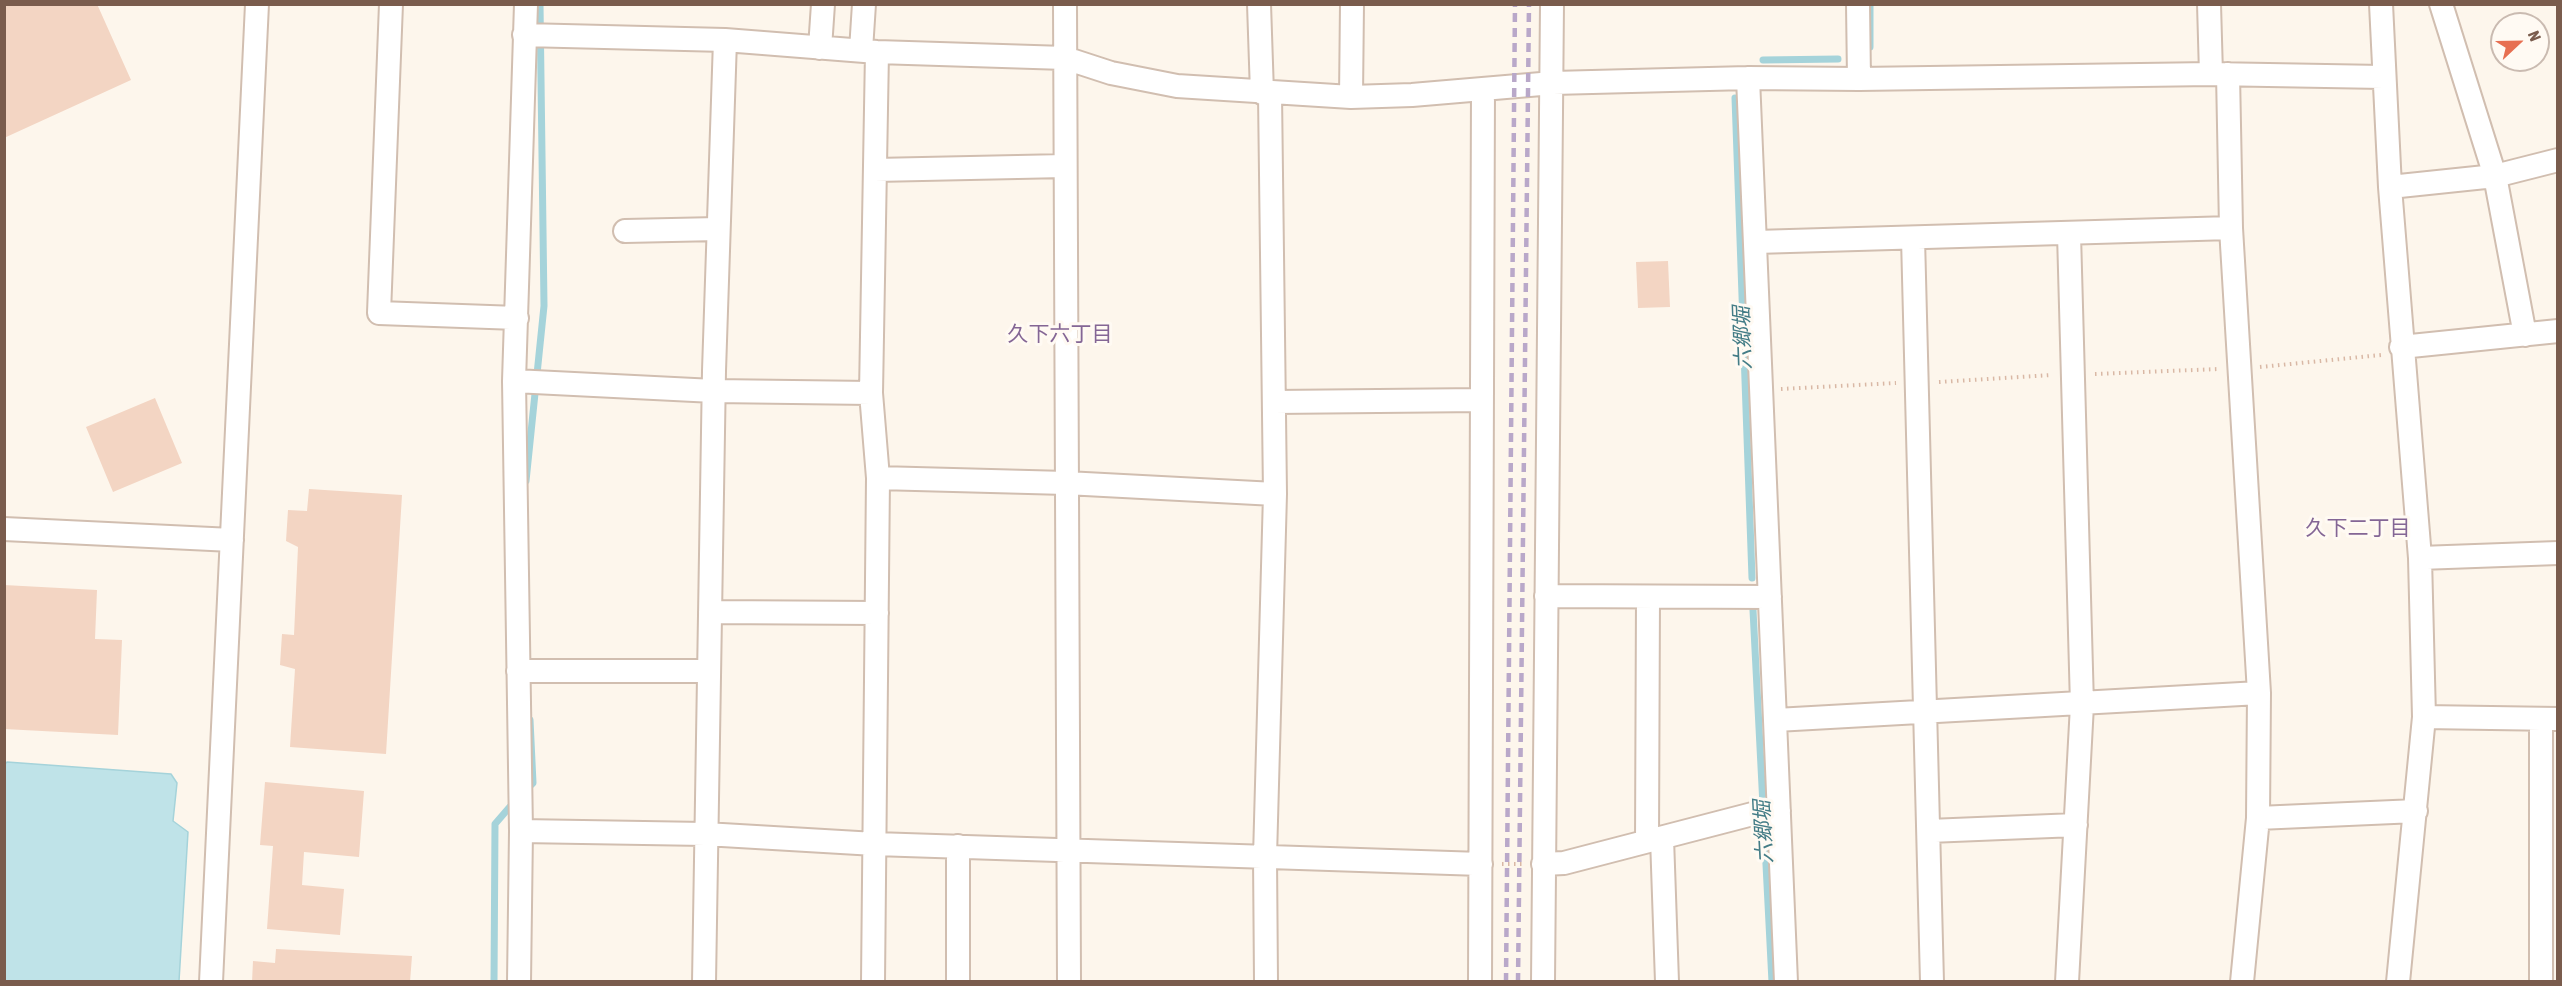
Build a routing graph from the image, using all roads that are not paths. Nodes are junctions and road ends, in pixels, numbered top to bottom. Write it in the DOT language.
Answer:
graph roads {
  1 [pos="257,4"];
  2 [pos="391,4"];
  3 [pos="526,4"];
  4 [pos="823,4"];
  5 [pos="864,4"];
  6 [pos="1065,4"];
  7 [pos="1260,4"];
  8 [pos="1352,4"];
  9 [pos="1552,4"];
  10 [pos="1858,4"];
  11 [pos="2209,4"];
  12 [pos="2381,4"];
  13 [pos="2441,4"];
  14 [pos="524,35"];
  15 [pos="725,40"];
  16 [pos="820,48"];
  17 [pos="869,51"];
  18 [pos="1065,58"];
  19 [pos="2220,74"];
  20 [pos="2383,77"];
  21 [pos="1748,78"];
  22 [pos="1859,79"];
  23 [pos="1552,83"];
  24 [pos="1483,89"];
  25 [pos="1266,93"];
  26 [pos="1351,97"];
  27 [pos="2558,160"];
  28 [pos="1065,166"];
  29 [pos="875,170"];
  30 [pos="2495,176"];
  31 [pos="2390,187"];
  32 [pos="2232,228"];
  33 [pos="718,229"];
  34 [pos="625,231"];
  35 [pos="2069,234"];
  36 [pos="1913,238"];
  37 [pos="1756,242"];
  38 [pos="517,318"];
  39 [pos="2558,331"];
  40 [pos="2525,335"];
  41 [pos="2394,351"];
  42 [pos="514,381"];
  43 [pos="714,391"];
  44 [pos="871,393"];
  45 [pos="1482,400"];
  46 [pos="1274,402"];
  47 [pos="878,478"];
  48 [pos="1066,483"];
  49 [pos="1275,494"];
  50 [pos="4,529"];
  51 [pos="232,540"];
  52 [pos="2558,553"];
  53 [pos="2420,558"];
  54 [pos="1546,596"];
  55 [pos="1648,597"];
  56 [pos="1770,597"];
  57 [pos="710,612"];
  58 [pos="877,614"];
  59 [pos="518,671"];
  60 [pos="708,671"];
  61 [pos="2259,693"];
  62 [pos="2082,705"];
  63 [pos="1924,712"];
  64 [pos="2424,717"];
  65 [pos="2549,719"];
  66 [pos="1776,720"];
  67 [pos="1779,811"];
  68 [pos="2416,811"];
  69 [pos="2258,818"];
  70 [pos="2076,825"];
  71 [pos="521,831"];
  72 [pos="1929,831"];
  73 [pos="705,834"];
  74 [pos="1654,840"];
  75 [pos="875,844"];
  76 [pos="958,846"];
  77 [pos="1067,849"];
  78 [pos="1265,857"];
  79 [pos="1486,864"];
  80 [pos="1537,864"];
  81 [pos="211,981"];
  82 [pos="519,981"];
  83 [pos="704,981"];
  84 [pos="873,981"];
  85 [pos="958,981"];
  86 [pos="1069,981"];
  87 [pos="1266,981"];
  88 [pos="1480,981"];
  89 [pos="1543,981"];
  90 [pos="1667,981"];
  91 [pos="1786,981"];
  92 [pos="1932,981"];
  93 [pos="2067,981"];
  94 [pos="2242,981"];
  95 [pos="2398,981"];
  96 [pos="2541,981"];
  1 -- 51 [label="street"];
  2 -- 38 [label="street"];
  3 -- 14 [label="street"];
  4 -- 16 [label="street"];
  5 -- 17 [label="street"];
  6 -- 18 [label="street"];
  7 -- 25 [label="street"];
  8 -- 26 [label="street"];
  9 -- 23 [label="street"];
  10 -- 22 [label="street"];
  11 -- 19 [label="street"];
  12 -- 20 [label="street"];
  13 -- 30 [label="street"];
  14 -- 15 [label="street"];
  14 -- 38 [label="street"];
  15 -- 16 [label="street"];
  15 -- 33 [label="street"];
  16 -- 17 [label="street"];
  17 -- 18 [label="street"];
  17 -- 29 [label="street"];
  18 -- 25 [label="street"];
  18 -- 28 [label="street"];
  19 -- 20 [label="street"];
  19 -- 22 [label="street"];
  19 -- 32 [label="street"];
  20 -- 31 [label="street"];
  21 -- 22 [label="street"];
  21 -- 23 [label="street"];
  21 -- 37 [label="street"];
  23 -- 24 [label="street"];
  23 -- 54 [label="street"];
  24 -- 26 [label="street"];
  24 -- 45 [label="street"];
  25 -- 26 [label="street"];
  25 -- 46 [label="street"];
  27 -- 30 [label="street"];
  28 -- 29 [label="street"];
  28 -- 48 [label="street"];
  29 -- 44 [label="street"];
  30 -- 31 [label="street"];
  30 -- 40 [label="street"];
  31 -- 41 [label="street"];
  32 -- 35 [label="street"];
  32 -- 61 [label="street"];
  33 -- 34 [label="street"];
  33 -- 43 [label="street"];
  35 -- 36 [label="street"];
  35 -- 62 [label="street"];
  36 -- 37 [label="street"];
  36 -- 63 [label="street"];
  37 -- 56 [label="street"];
  38 -- 42 [label="street"];
  39 -- 40 [label="street"];
  40 -- 41 [label="street"];
  41 -- 53 [label="street"];
  42 -- 43 [label="street"];
  42 -- 59 [label="street"];
  43 -- 44 [label="street"];
  43 -- 57 [label="street"];
  44 -- 47 [label="street"];
  45 -- 46 [label="street"];
  45 -- 79 [label="street"];
  46 -- 49 [label="street"];
  47 -- 48 [label="street"];
  47 -- 58 [label="street"];
  48 -- 49 [label="street"];
  48 -- 77 [label="street"];
  49 -- 78 [label="street"];
  50 -- 51 [label="street"];
  51 -- 81 [label="street"];
  52 -- 53 [label="street"];
  53 -- 64 [label="street"];
  54 -- 55 [label="street"];
  54 -- 80 [label="street"];
  55 -- 56 [label="street"];
  55 -- 74 [label="street"];
  56 -- 66 [label="street"];
  57 -- 58 [label="street"];
  57 -- 60 [label="street"];
  58 -- 75 [label="street"];
  59 -- 60 [label="street"];
  59 -- 71 [label="street"];
  60 -- 73 [label="street"];
  61 -- 62 [label="street"];
  61 -- 69 [label="street"];
  62 -- 63 [label="street"];
  62 -- 70 [label="street"];
  63 -- 66 [label="street"];
  63 -- 72 [label="street"];
  64 -- 65 [label="street"];
  64 -- 68 [label="street"];
  65 -- 96 [label="street"];
  66 -- 67 [label="street"];
  67 -- 74 [label="street"];
  67 -- 91 [label="street"];
  68 -- 69 [label="street"];
  68 -- 95 [label="street"];
  69 -- 94 [label="street"];
  70 -- 72 [label="street"];
  70 -- 93 [label="street"];
  71 -- 73 [label="street"];
  71 -- 82 [label="street"];
  72 -- 92 [label="street"];
  73 -- 75 [label="street"];
  73 -- 83 [label="street"];
  74 -- 80 [label="street"];
  74 -- 90 [label="street"];
  75 -- 76 [label="street"];
  75 -- 84 [label="street"];
  76 -- 77 [label="street"];
  76 -- 85 [label="street"];
  77 -- 78 [label="street"];
  77 -- 86 [label="street"];
  78 -- 79 [label="street"];
  78 -- 87 [label="street"];
  79 -- 88 [label="street"];
  80 -- 89 [label="street"];
}
